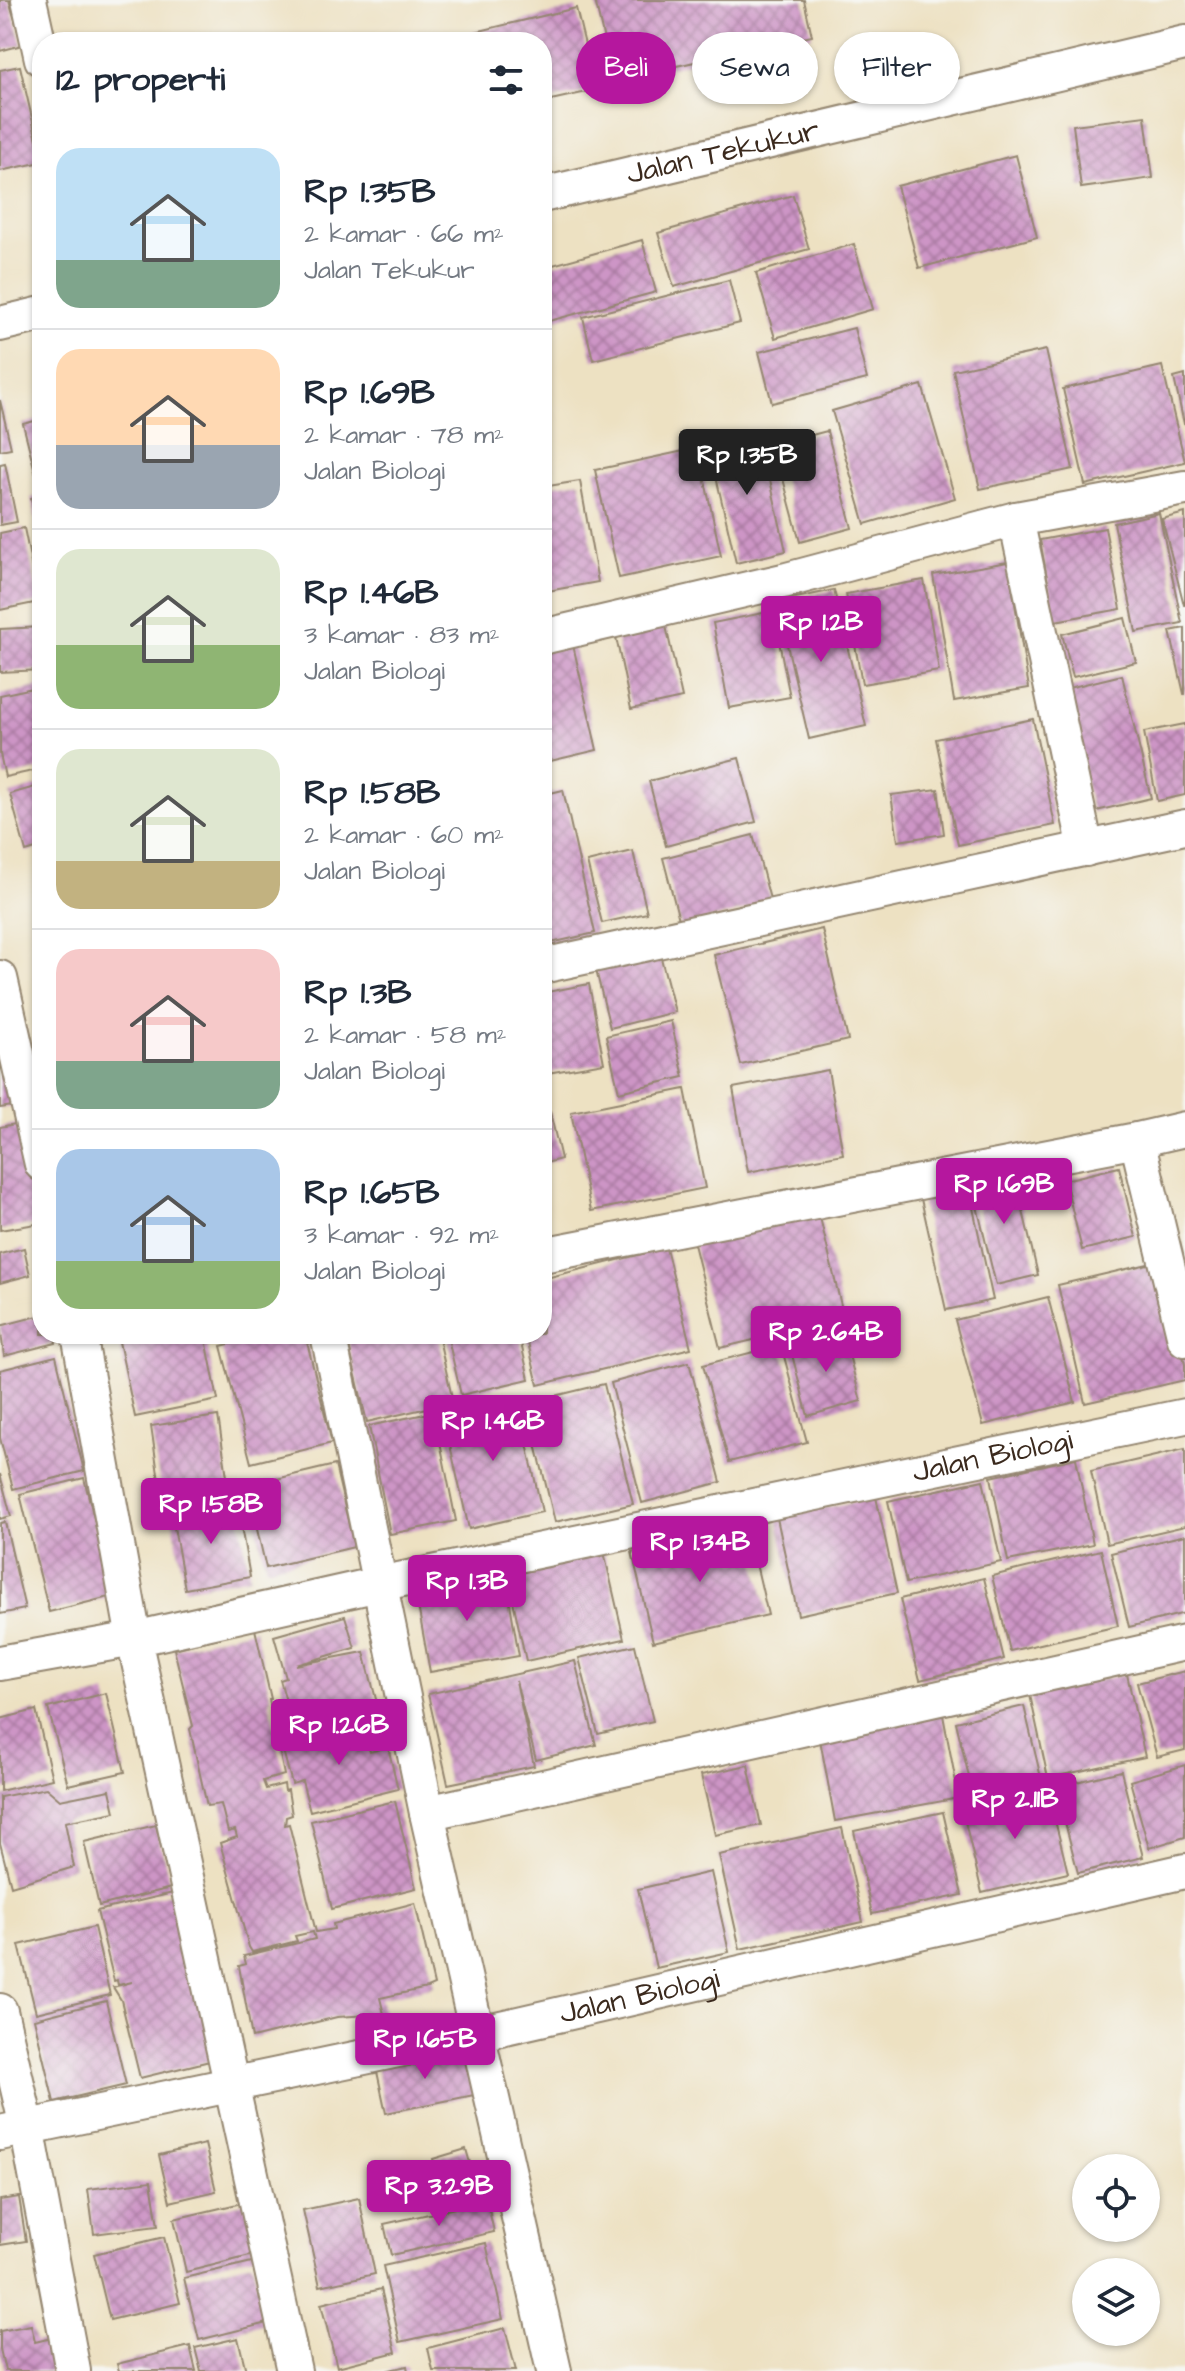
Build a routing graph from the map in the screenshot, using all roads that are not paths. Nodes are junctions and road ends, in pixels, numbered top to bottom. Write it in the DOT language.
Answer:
graph roads {
  1 [pos="29,0"];
  2 [pos="36,32"];
  3 [pos="1183,52"];
  4 [pos="552,193"];
  5 [pos="32,316"];
  6 [pos="0,324"];
  7 [pos="1185,488"];
  8 [pos="1016,519"];
  9 [pos="552,635"];
  10 [pos="1185,827"];
  11 [pos="1086,849"];
  12 [pos="552,964"];
  13 [pos="0,978"];
  14 [pos="32,1120"];
  15 [pos="1185,1129"];
  16 [pos="1137,1140"];
  17 [pos="552,1253"];
  18 [pos="1185,1339"];
  19 [pos="81,1344"];
  20 [pos="330,1344"];
  21 [pos="1185,1416"];
  22 [pos="379,1584"];
  23 [pos="134,1639"];
  24 [pos="1185,1643"];
  25 [pos="0,1663"];
  26 [pos="427,1813"];
  27 [pos="1185,1871"];
  28 [pos="0,2011"];
  29 [pos="479,2033"];
  30 [pos="232,2084"];
  31 [pos="14,2130"];
  32 [pos="73,2371"];
  33 [pos="294,2371"];
  34 [pos="554,2371"];
  1 -- 2 [label="street"];
  3 -- 4 [label="street, Jalan Tekukur"];
  5 -- 6 [label="street"];
  7 -- 8 [label="street"];
  8 -- 9 [label="street"];
  8 -- 11 [label="street"];
  10 -- 11 [label="street"];
  11 -- 12 [label="street"];
  13 -- 14 [label="street"];
  15 -- 16 [label="street"];
  16 -- 17 [label="street"];
  16 -- 18 [label="street"];
  19 -- 23 [label="street"];
  20 -- 22 [label="street"];
  21 -- 22 [label="street, Jalan Biologi"];
  22 -- 23 [label="street, Jalan Biologi"];
  22 -- 26 [label="street"];
  23 -- 25 [label="street, Jalan Biologi"];
  23 -- 30 [label="street"];
  24 -- 26 [label="street"];
  26 -- 29 [label="street"];
  27 -- 29 [label="street, Jalan Biologi"];
  28 -- 31 [label="street"];
  29 -- 30 [label="street, Jalan Biologi"];
  29 -- 34 [label="street"];
  30 -- 31 [label="street, Jalan Biologi"];
  30 -- 33 [label="street"];
  31 -- 32 [label="street"];
}
